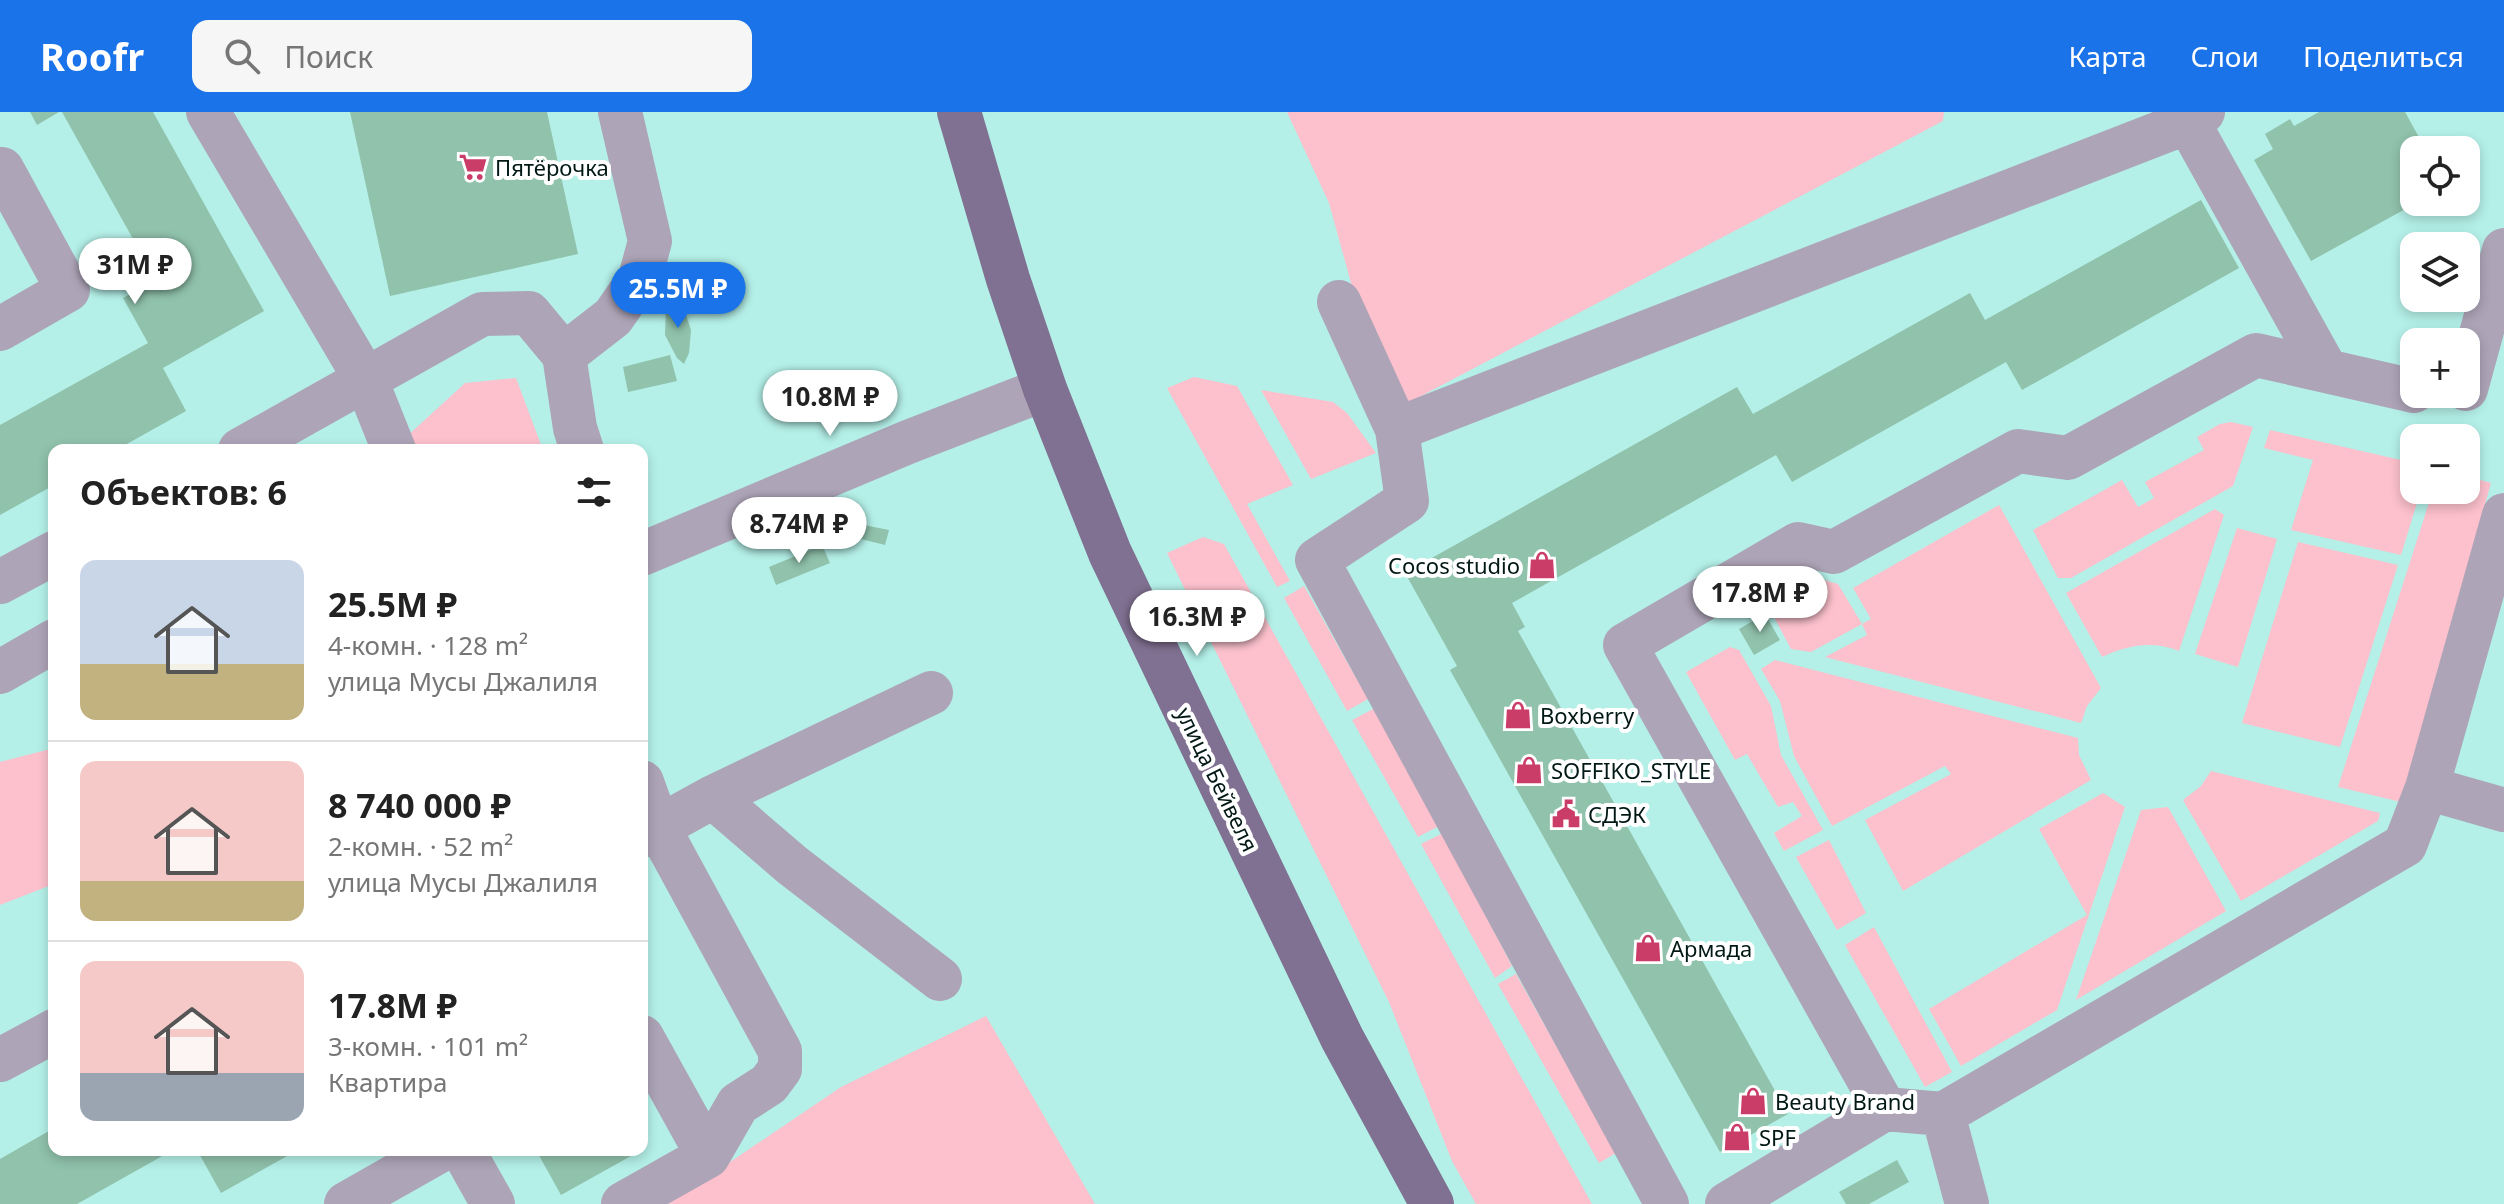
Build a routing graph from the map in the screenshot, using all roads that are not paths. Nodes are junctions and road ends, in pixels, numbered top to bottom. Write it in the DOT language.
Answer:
graph roads {
  1 [pos="208,112"];
  2 [pos="620,112"];
  3 [pos="959,112"];
  4 [pos="2196,117"];
  5 [pos="2,169"];
  6 [pos="2504,250"];
  7 [pos="1339,302"];
  8 [pos="0,329"];
  9 [pos="2480,337"];
  10 [pos="564,355"];
  11 [pos="2326,370"];
  12 [pos="366,380"];
  13 [pos="2400,388"];
  14 [pos="1045,389"];
  15 [pos="1397,429"];
  16 [pos="251,444"];
  17 [pos="392,444"];
  18 [pos="580,444"];
  19 [pos="2503,524"];
  20 [pos="648,551"];
  21 [pos="48,556"];
  22 [pos="0,582"];
  23 [pos="48,644"];
  24 [pos="0,672"];
  25 [pos="931,693"];
  26 [pos="2427,788"];
  27 [pos="713,797"];
  28 [pos="2504,810"];
  29 [pos="650,831"];
  30 [pos="940,979"];
  31 [pos="48,1034"];
  32 [pos="648,1048"];
  33 [pos="0,1060"];
  34 [pos="1885,1109"];
  35 [pos="1943,1114"];
  36 [pos="430,1156"];
  37 [pos="466,1156"];
  38 [pos="708,1156"];
  39 [pos="346,1204"];
  40 [pos="493,1204"];
  41 [pos="623,1204"];
  42 [pos="1432,1204"];
  43 [pos="1667,1204"];
  44 [pos="1727,1204"];
  45 [pos="1967,1204"];
  1 -- 12 [label="street"];
  2 -- 10 [label="street"];
  3 -- 14 [label="main road, улица Бейвеля"];
  4 -- 11 [label="street"];
  4 -- 15 [label="street"];
  5 -- 8 [label="street"];
  6 -- 9 [label="street"];
  7 -- 15 [label="street"];
  10 -- 12 [label="street"];
  10 -- 18 [label="street"];
  11 -- 13 [label="street"];
  11 -- 34 [label="street"];
  12 -- 16 [label="street"];
  12 -- 17 [label="street"];
  14 -- 20 [label="street"];
  14 -- 42 [label="main road, улица Бейвеля"];
  15 -- 43 [label="street"];
  19 -- 26 [label="street"];
  21 -- 22 [label="street"];
  23 -- 24 [label="street"];
  25 -- 27 [label="street"];
  26 -- 28 [label="street"];
  26 -- 35 [label="street"];
  27 -- 29 [label="street"];
  27 -- 30 [label="street"];
  29 -- 38 [label="street"];
  31 -- 33 [label="street"];
  32 -- 38 [label="street"];
  34 -- 35 [label="street"];
  34 -- 44 [label="street"];
  35 -- 45 [label="street"];
  36 -- 39 [label="street"];
  37 -- 40 [label="street"];
  38 -- 41 [label="street"];
}
